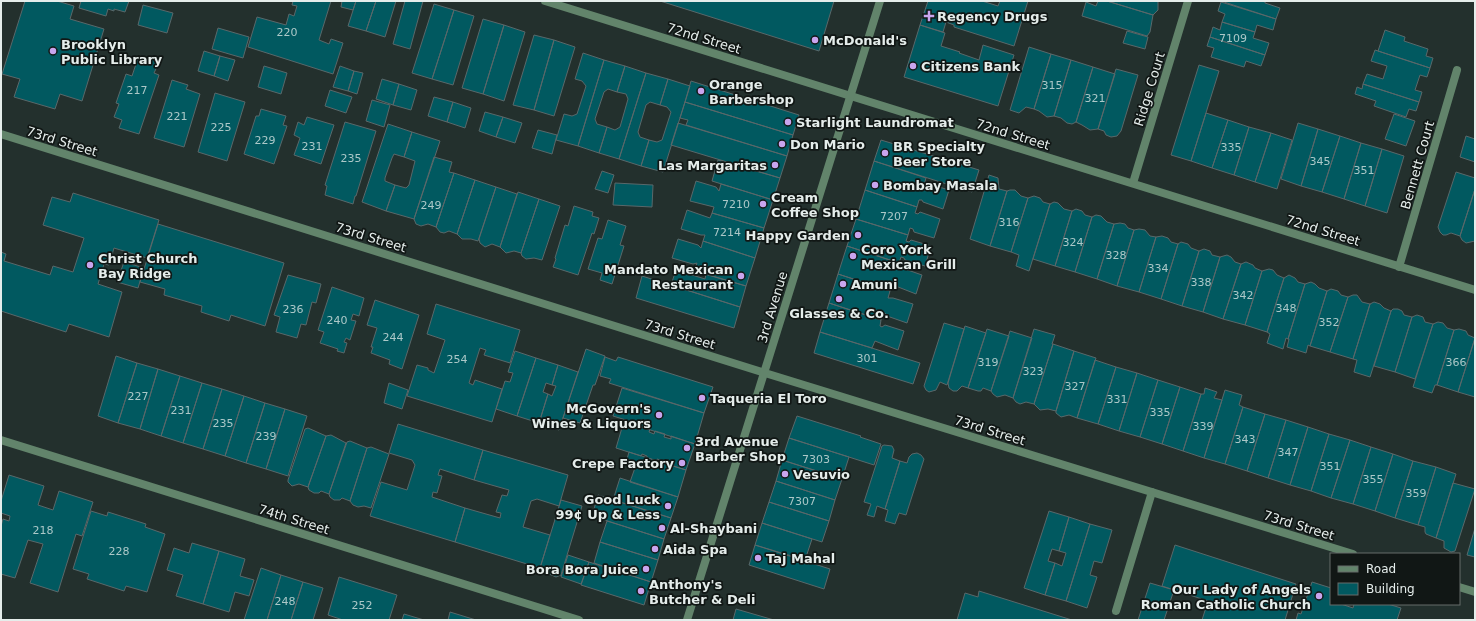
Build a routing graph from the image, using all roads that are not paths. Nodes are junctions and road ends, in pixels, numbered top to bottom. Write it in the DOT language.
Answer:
graph roads {
  1 [pos="545,1"];
  2 [pos="880,1"];
  3 [pos="1188,1"];
  4 [pos="1457,70"];
  5 [pos="851,96"];
  6 [pos="1,134"];
  7 [pos="1133,183"];
  8 [pos="1399,267"];
  9 [pos="1475,290"];
  10 [pos="765,372"];
  11 [pos="1,440"];
  12 [pos="1152,492"];
  13 [pos="1350,553"];
  14 [pos="1460,587"];
  15 [pos="1475,592"];
  16 [pos="1116,611"];
  17 [pos="579,620"];
  18 [pos="687,620"];
  1 -- 5 [label="street, 72nd Street"];
  2 -- 5 [label="street, 3rd Avenue"];
  3 -- 7 [label="street, Ridge Court"];
  4 -- 8 [label="street, Bennett Court"];
  5 -- 7 [label="street, 72nd Street"];
  5 -- 10 [label="street, 3rd Avenue"];
  6 -- 10 [label="street, 73rd Street"];
  7 -- 8 [label="street, 72nd Street"];
  8 -- 9 [label="street, 72nd Street"];
  10 -- 12 [label="street, 73rd Street"];
  10 -- 18 [label="street, 3rd Avenue"];
  11 -- 17 [label="street, 74th Street"];
  12 -- 13 [label="street, 73rd Street"];
  12 -- 16 [label="street"];
  14 -- 15 [label="street"];
}
